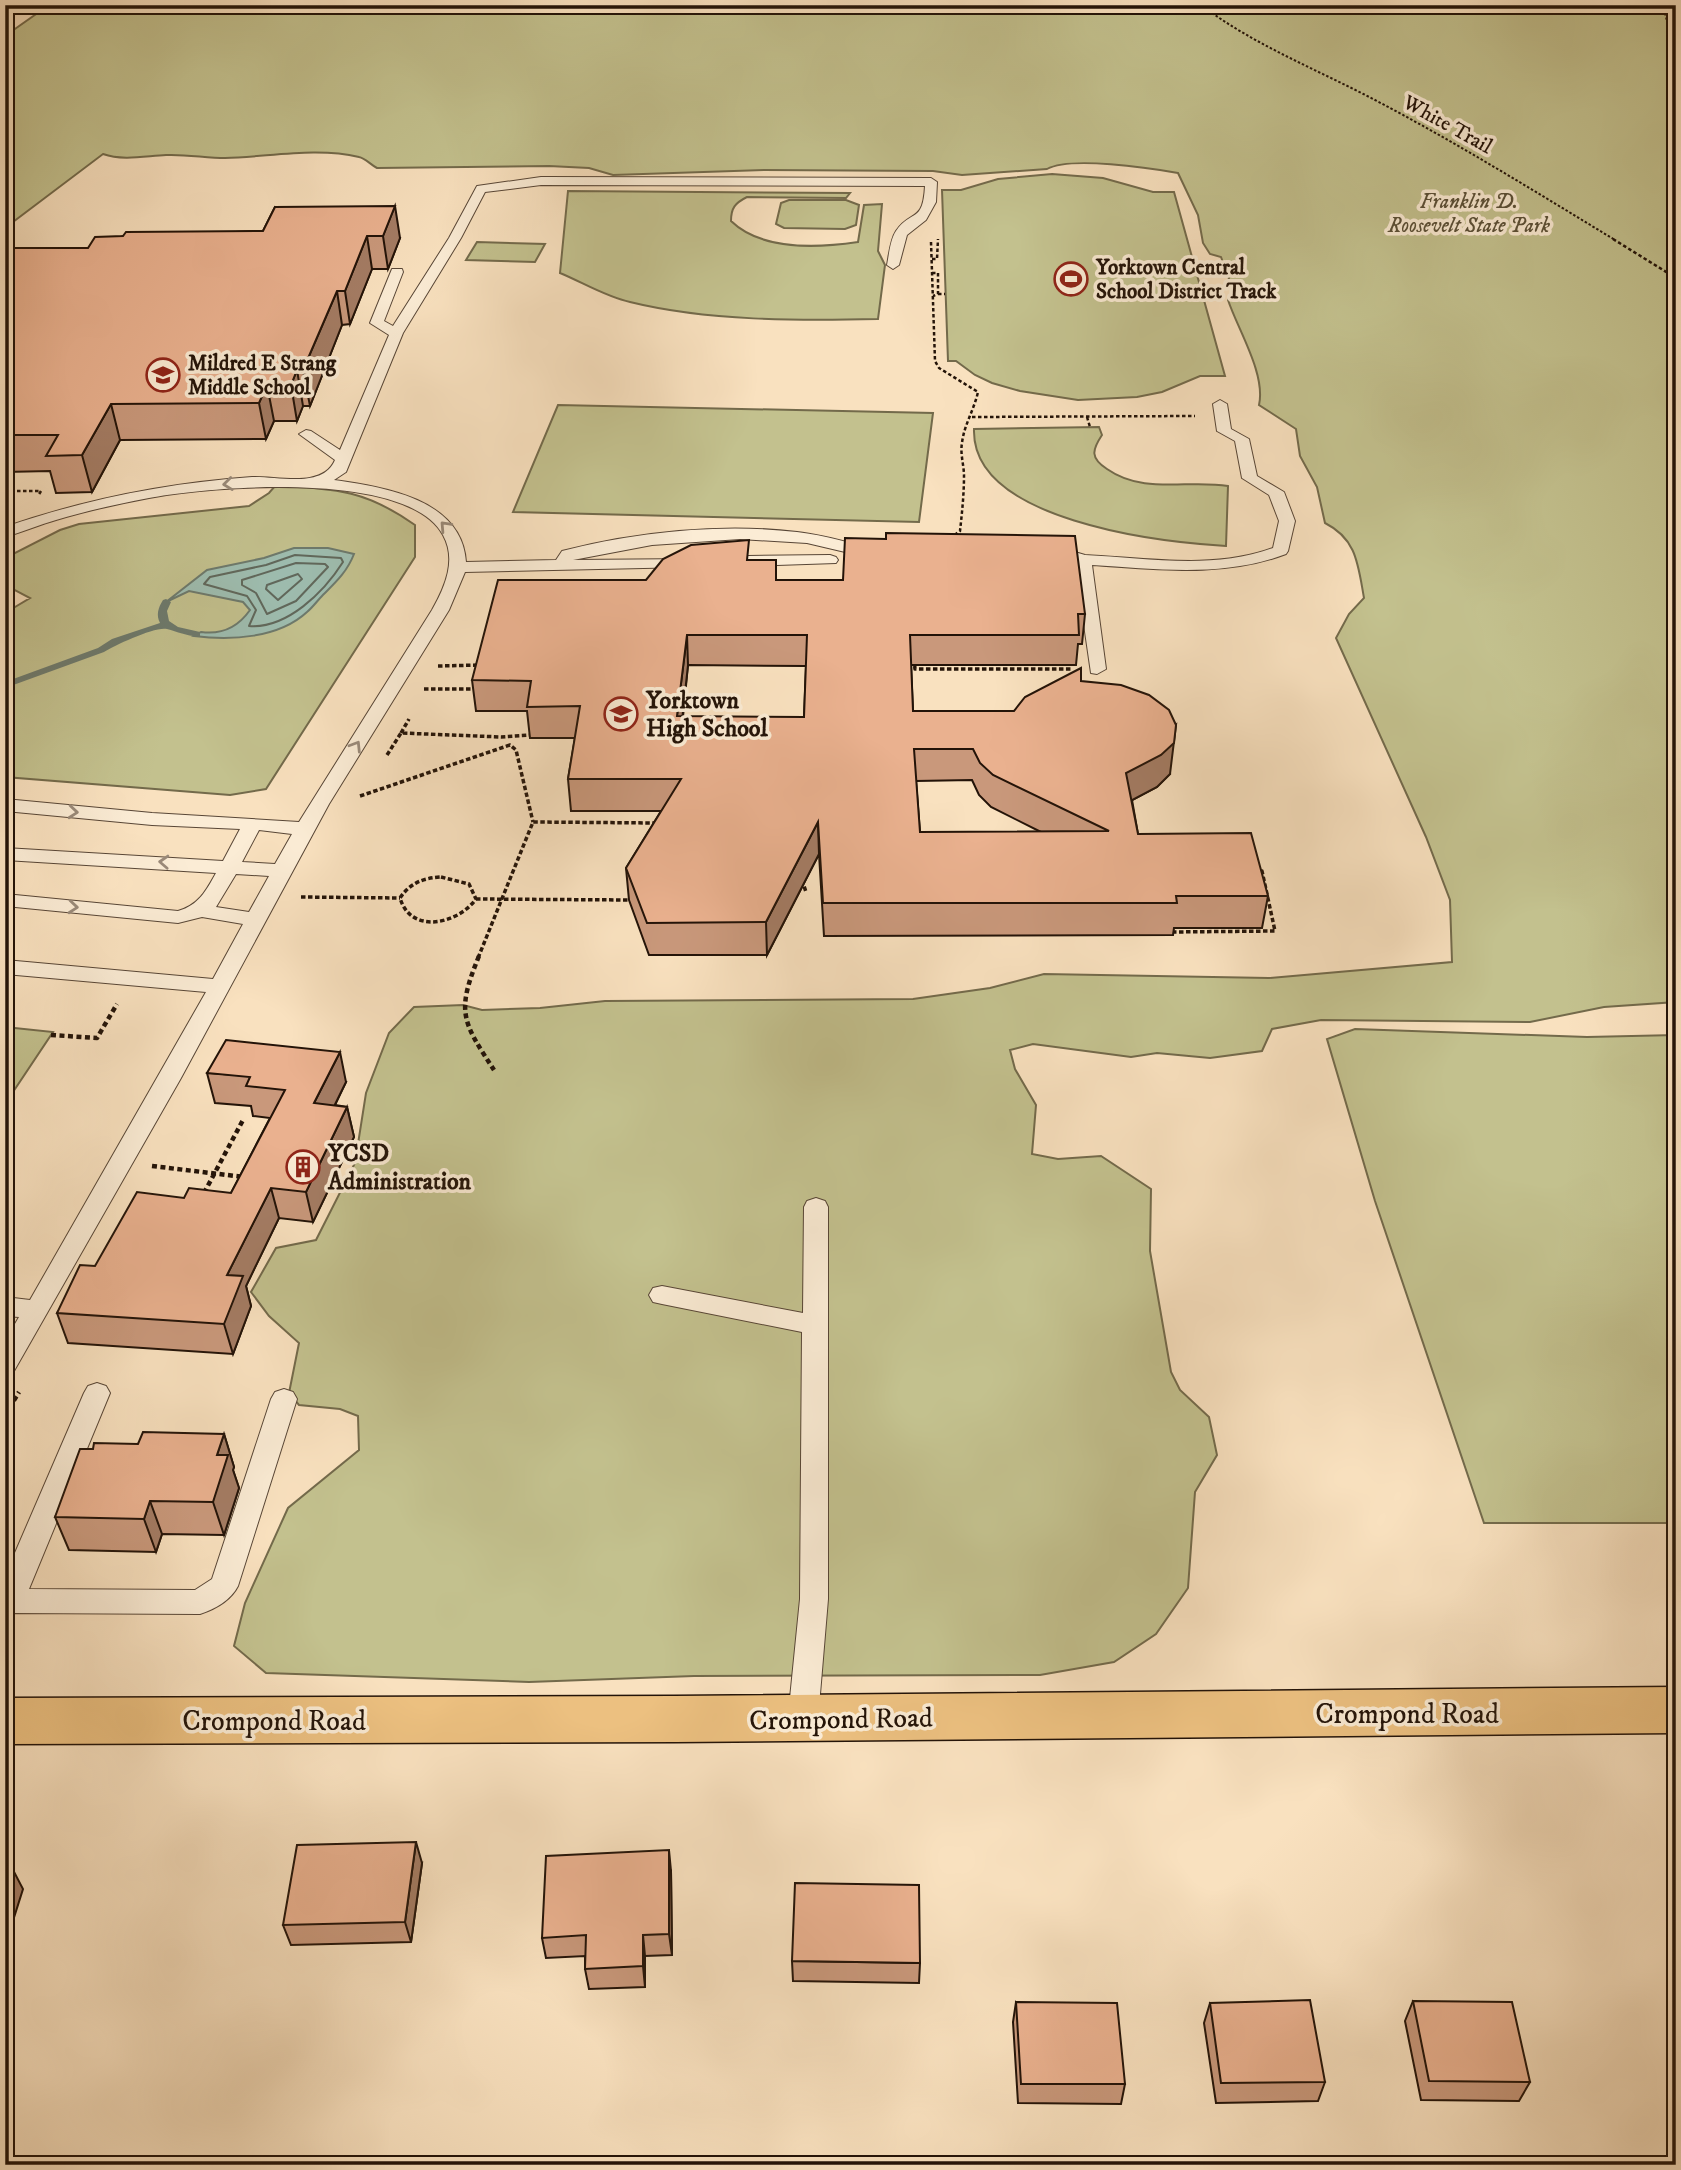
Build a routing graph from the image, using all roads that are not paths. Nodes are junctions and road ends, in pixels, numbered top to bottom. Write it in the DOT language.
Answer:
graph roads {
  1 [pos="893,265"];
  2 [pos="397,272"];
  3 [pos="396,333"];
  4 [pos="1220,410"];
  5 [pos="306,434"];
  6 [pos="344,459"];
  7 [pos="320,482"];
  8 [pos="5,532"];
  9 [pos="1028,555"];
  10 [pos="892,556"];
  11 [pos="830,560"];
  12 [pos="1083,560"];
  13 [pos="709,562"];
  14 [pos="736,562"];
  15 [pos="562,564"];
  16 [pos="458,567"];
  17 [pos="1097,669"];
  18 [pos="5,805"];
  19 [pos="253,824"];
  20 [pos="306,829"];
  21 [pos="5,854"];
  22 [pos="232,866"];
  23 [pos="284,870"];
  24 [pos="5,900"];
  25 [pos="199,910"];
  26 [pos="256,920"];
  27 [pos="5,967"];
  28 [pos="220,987"];
  29 [pos="817,1207"];
  30 [pos="662,1295"];
  31 [pos="5,1306"];
  32 [pos="36,1310"];
  33 [pos="816,1325"];
  34 [pos="5,1363"];
  35 [pos="97,1392"];
  36 [pos="284,1399"];
  37 [pos="7,1603"];
  38 [pos="1676,1710"];
  39 [pos="803,1718"];
  40 [pos="5,1721"];
  1 -- 3 [label="lane"];
  2 -- 3 [label="lane"];
  3 -- 6 [label="lane"];
  4 -- 12 [label="lane"];
  5 -- 6 [label="lane"];
  6 -- 7 [label="lane"];
  7 -- 8 [label="lane, one-way"];
  16 -- 7 [label="lane, one-way"];
  9 -- 12 [label="lane"];
  10 -- 15 [label="lane"];
  11 -- 14 [label="lane"];
  12 -- 17 [label="lane"];
  13 -- 15 [label="lane"];
  15 -- 16 [label="lane"];
  20 -- 16 [label="lane, one-way"];
  18 -- 19 [label="lane, one-way"];
  19 -- 20 [label="lane"];
  19 -- 22 [label="lane"];
  20 -- 23 [label="lane"];
  22 -- 21 [label="lane, one-way"];
  22 -- 23 [label="lane"];
  22 -- 25 [label="lane"];
  23 -- 26 [label="lane"];
  24 -- 25 [label="lane, one-way"];
  25 -- 26 [label="lane"];
  26 -- 28 [label="lane"];
  27 -- 28 [label="lane"];
  28 -- 32 [label="lane"];
  29 -- 33 [label="lane"];
  30 -- 33 [label="lane"];
  31 -- 32 [label="lane"];
  32 -- 34 [label="lane"];
  33 -- 39 [label="lane"];
  35 -- 37 [label="lane"];
  36 -- 37 [label="lane"];
  38 -- 39 [label="highway, Crompond Road"];
  39 -- 40 [label="highway, Crompond Road"];
}
